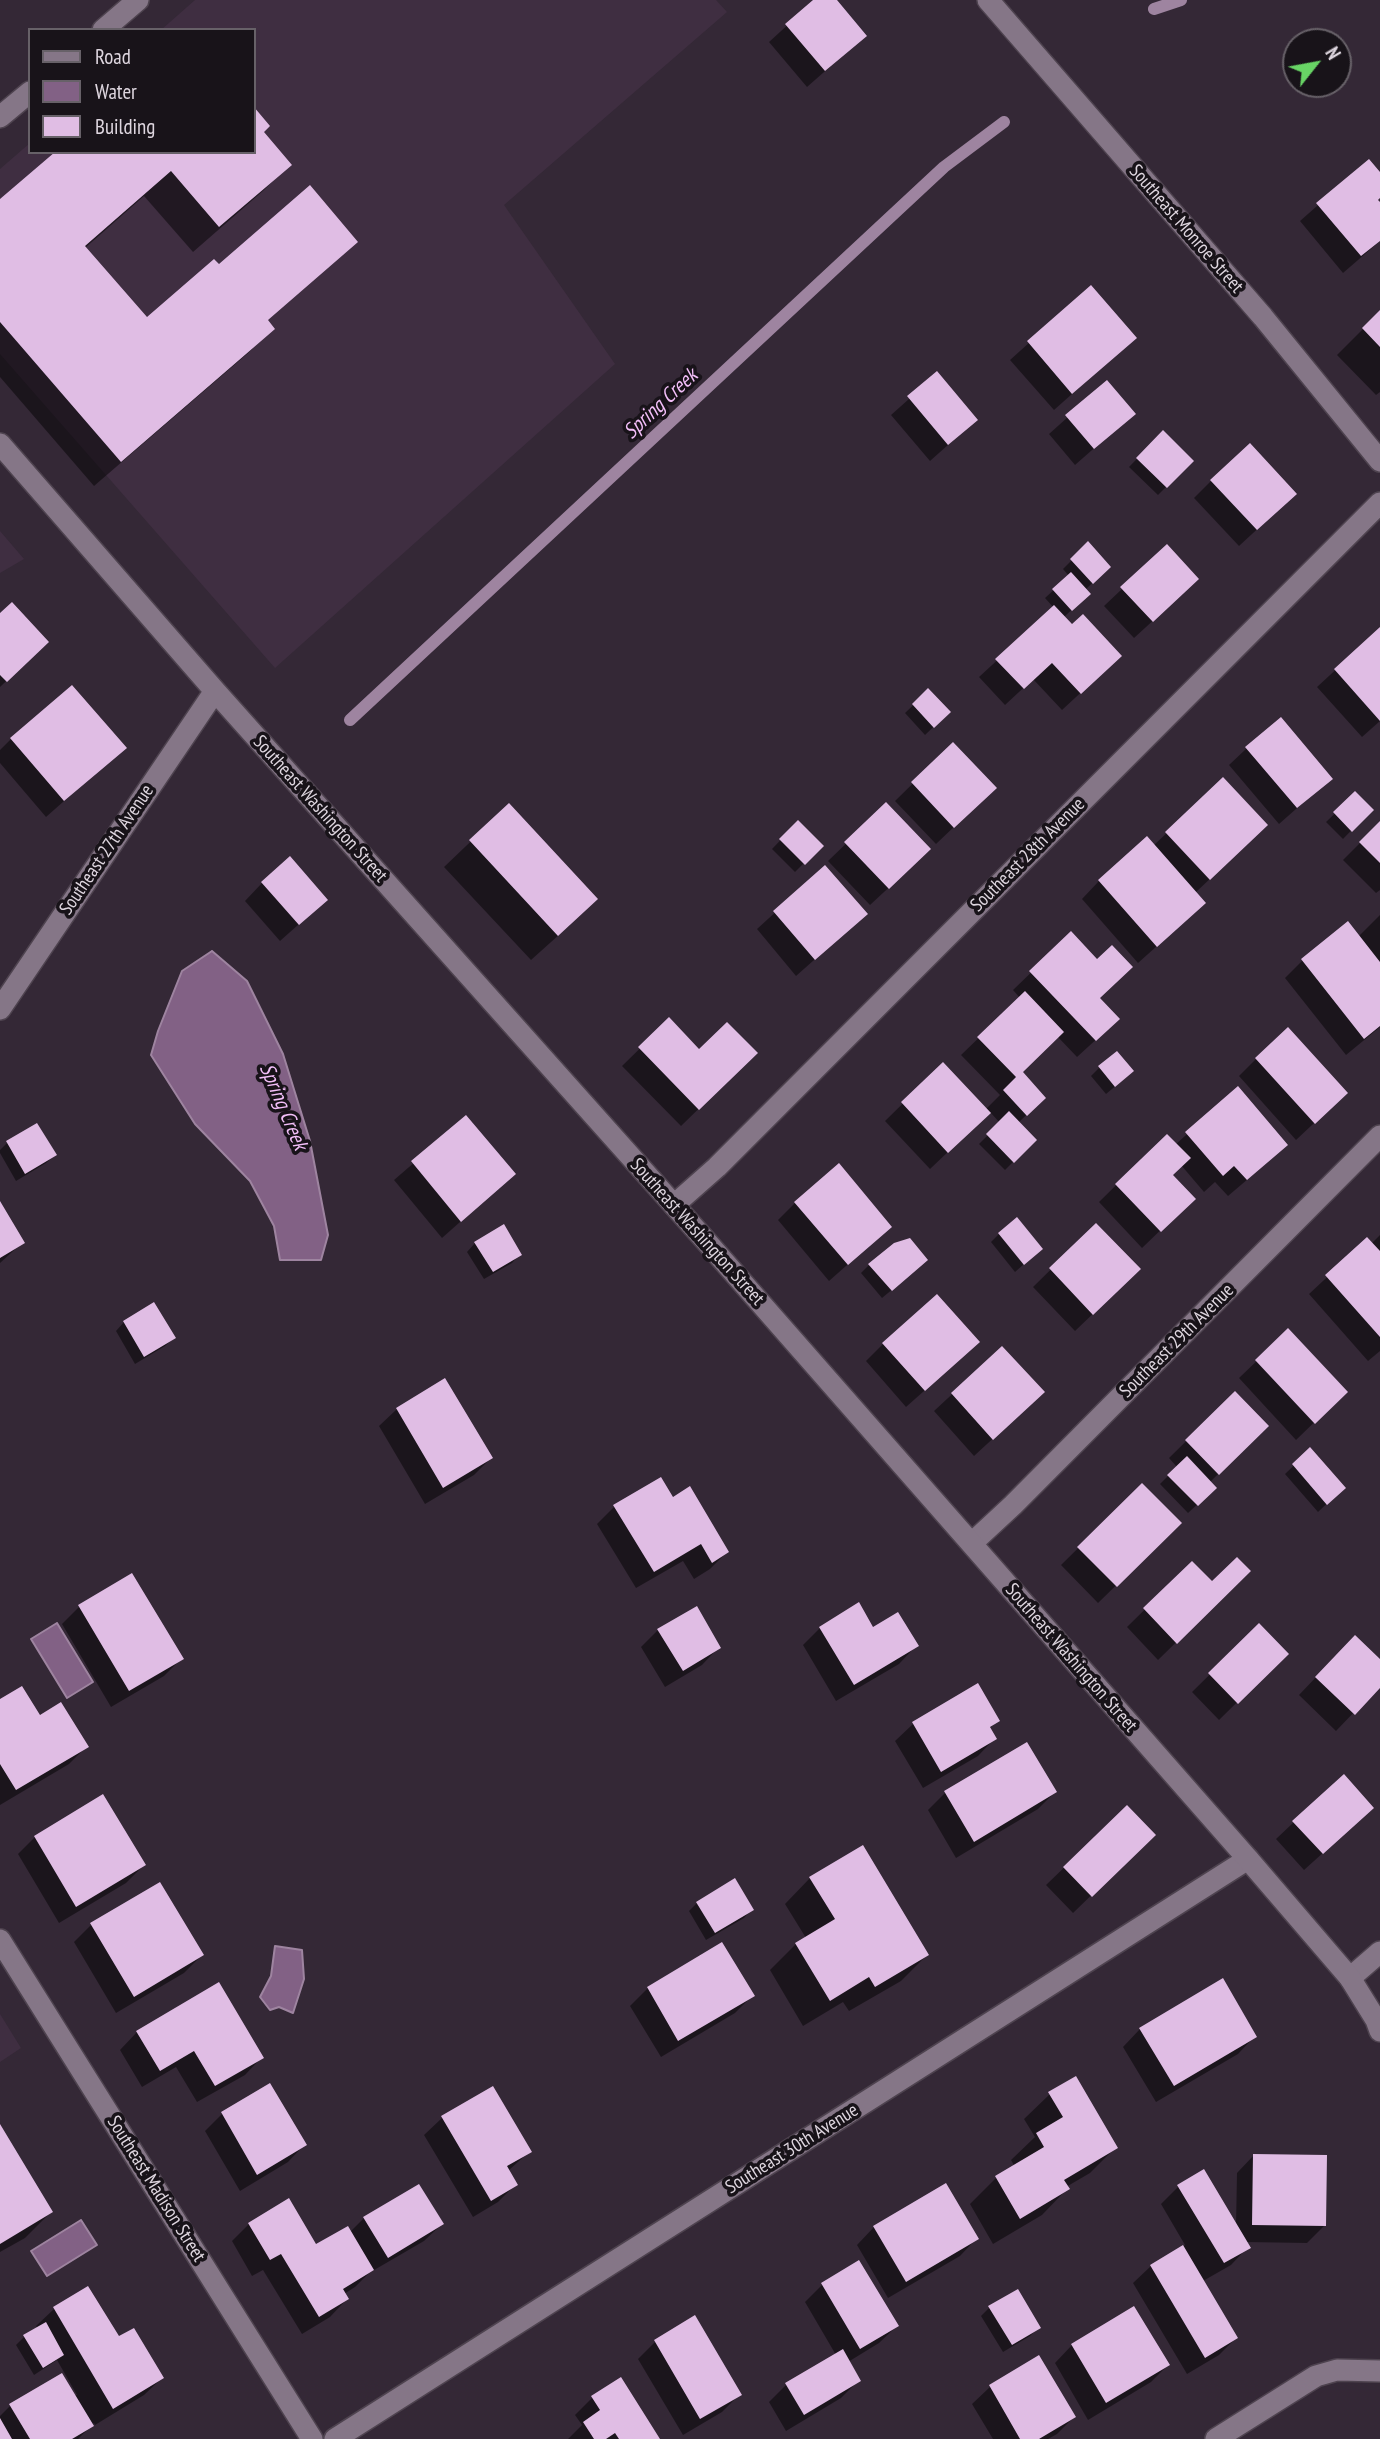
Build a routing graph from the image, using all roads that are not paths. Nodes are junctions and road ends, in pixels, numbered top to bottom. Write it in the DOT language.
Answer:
graph roads {
  1 [pos="138,0"];
  2 [pos="988,0"];
  3 [pos="105,28"];
  4 [pos="28,94"];
  5 [pos="0,117"];
  6 [pos="0,444"];
  7 [pos="1380,461"];
  8 [pos="1380,503"];
  9 [pos="215,691"];
  10 [pos="0,1009"];
  11 [pos="1380,1136"];
  12 [pos="674,1205"];
  13 [pos="972,1544"];
  14 [pos="1248,1860"];
  15 [pos="0,1940"];
  16 [pos="1380,1952"];
  17 [pos="1350,1978"];
  18 [pos="1380,2031"];
  19 [pos="1380,2371"];
  20 [pos="312,2439"];
  21 [pos="335,2439"];
  22 [pos="1216,2439"];
  1 -- 3 [label="street"];
  2 -- 7 [label="street, Southeast Monroe Street"];
  4 -- 5 [label="street"];
  6 -- 9 [label="street, Southeast Washington Street"];
  8 -- 12 [label="street, Southeast 28th Avenue"];
  9 -- 10 [label="street, Southeast 27th Avenue"];
  9 -- 12 [label="street, Southeast Washington Street"];
  11 -- 13 [label="street, Southeast 29th Avenue"];
  12 -- 13 [label="street, Southeast Washington Street"];
  13 -- 14 [label="street, Southeast Washington Street"];
  14 -- 17 [label="street, Southeast Washington Street"];
  14 -- 21 [label="street, Southeast 30th Avenue"];
  15 -- 20 [label="street, Southeast Madison Street"];
  16 -- 17 [label="street"];
  17 -- 18 [label="street, Southeast Washington Street"];
  19 -- 22 [label="street"];
}
